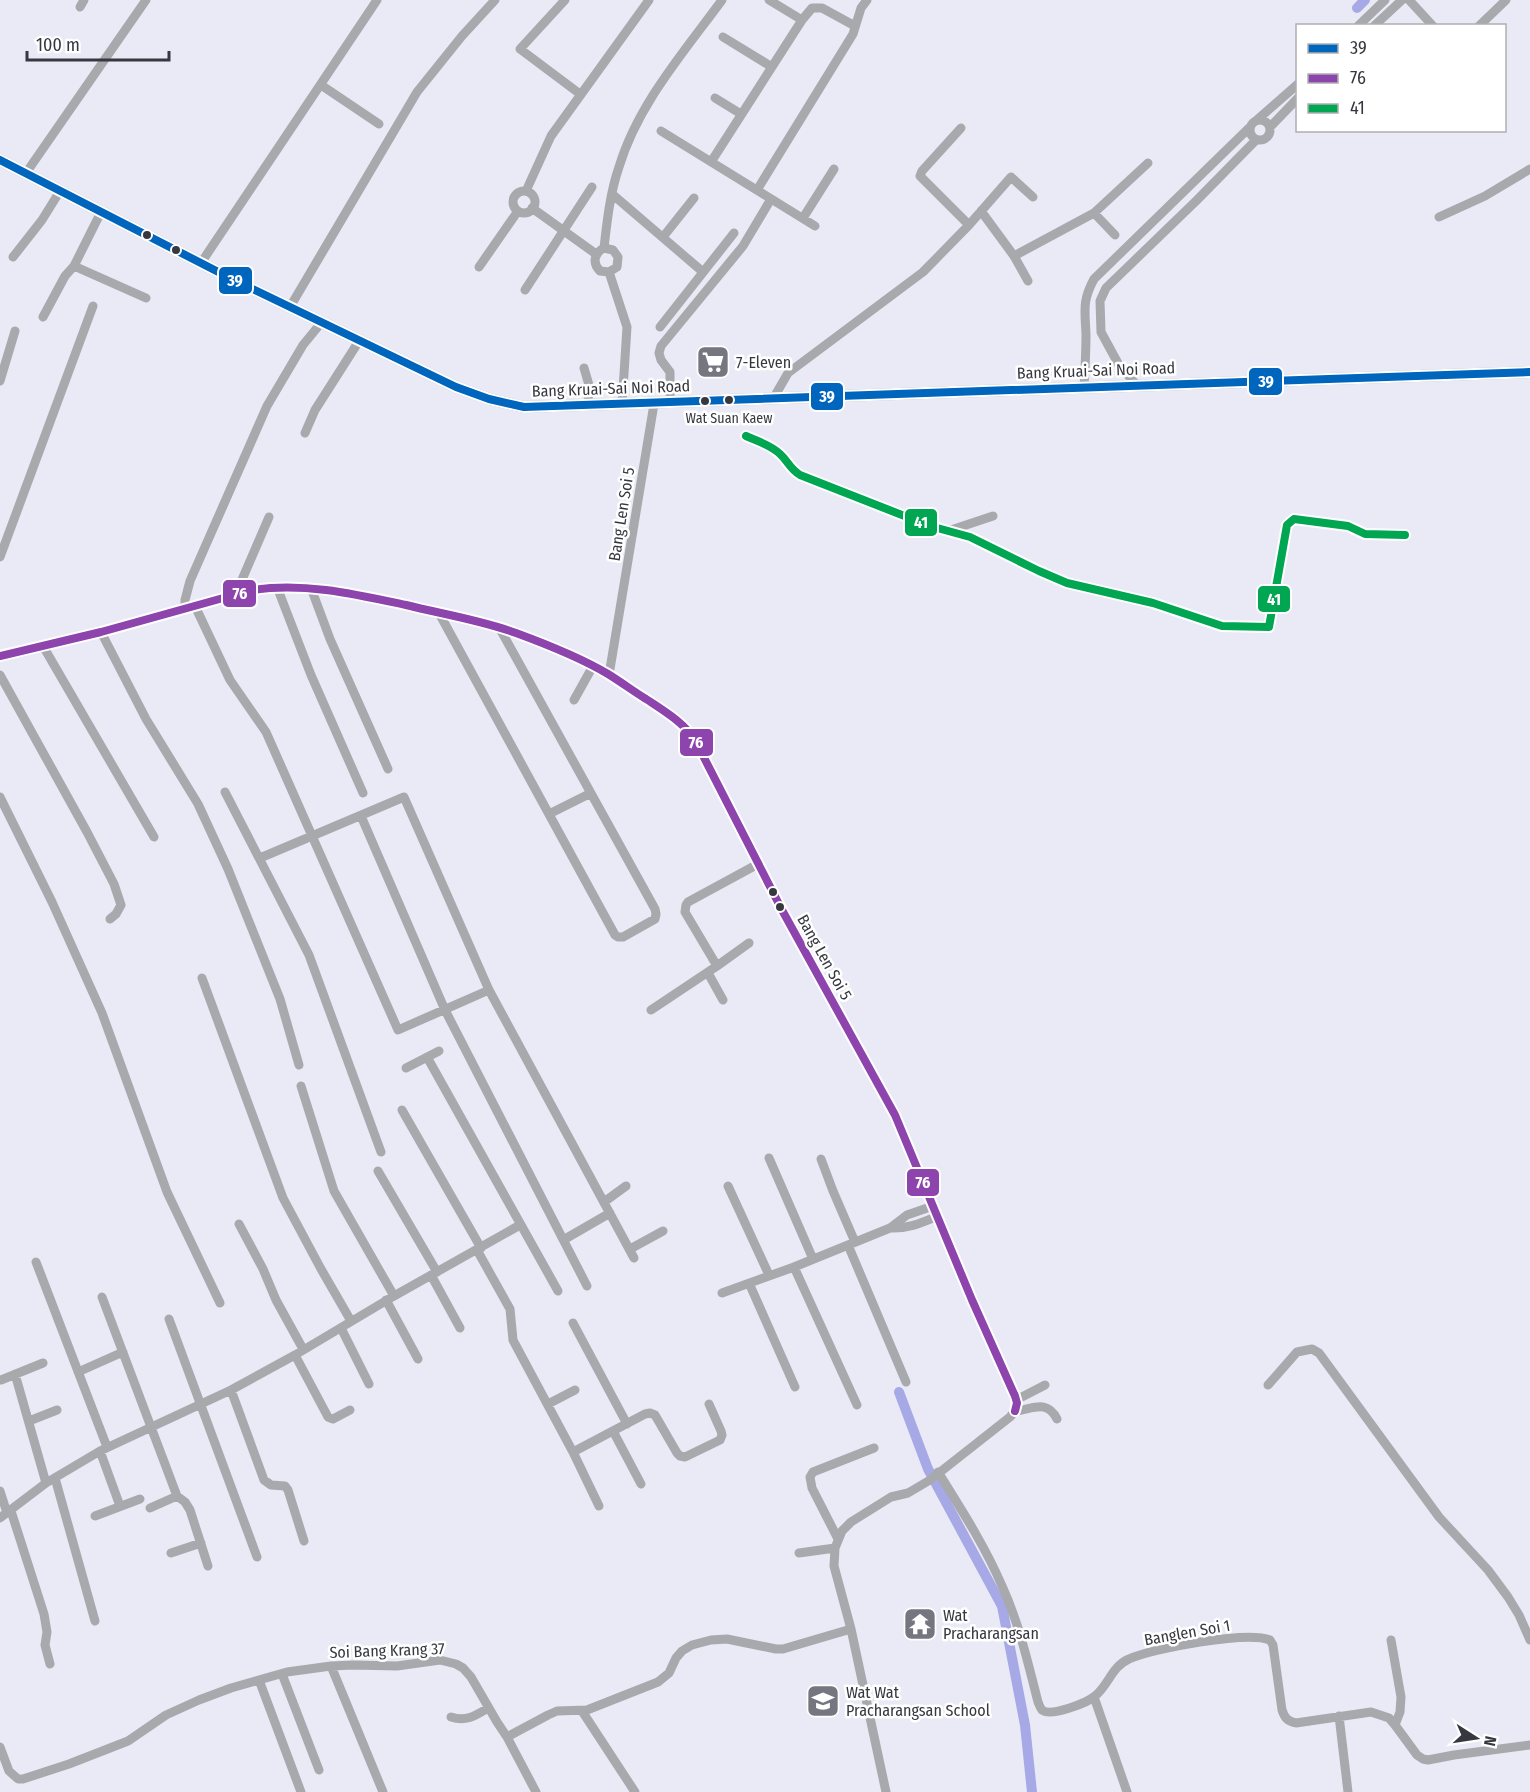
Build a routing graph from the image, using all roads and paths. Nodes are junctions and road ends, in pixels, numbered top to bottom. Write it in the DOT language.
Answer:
graph roads {
  1 [pos="146,0"];
  2 [pos="377,0"];
  3 [pos="495,0"];
  4 [pos="565,0"];
  5 [pos="649,0"];
  6 [pos="722,0"];
  7 [pos="769,0"];
  8 [pos="867,0"];
  9 [pos="1385,0"];
  10 [pos="1402,0"];
  11 [pos="1409,0"];
  12 [pos="1506,0"];
  13 [pos="802,20"];
  14 [pos="1360,24"];
  15 [pos="1376,24"];
  16 [pos="1431,24"];
  17 [pos="1481,24"];
  18 [pos="855,26"];
  19 [pos="723,37"];
  20 [pos="772,67"];
  21 [pos="321,85"];
  22 [pos="1296,87"];
  23 [pos="580,93"];
  24 [pos="715,98"];
  25 [pos="1296,100"];
  26 [pos="741,114"];
  27 [pos="1257,120"];
  28 [pos="379,124"];
  29 [pos="1270,127"];
  30 [pos="962,128"];
  31 [pos="1250,129"];
  32 [pos="661,131"];
  33 [pos="1256,140"];
  34 [pos="0,160"];
  35 [pos="711,162"];
  36 [pos="1148,162"];
  37 [pos="834,169"];
  38 [pos="1530,169"];
  39 [pos="26,173"];
  40 [pos="592,187"];
  41 [pos="1187,189"];
  42 [pos="60,190"];
  43 [pos="757,190"];
  44 [pos="526,191"];
  45 [pos="612,194"];
  46 [pos="1033,197"];
  47 [pos="694,198"];
  48 [pos="771,199"];
  49 [pos="1196,201"];
  50 [pos="532,208"];
  51 [pos="518,211"];
  52 [pos="981,211"];
  53 [pos="101,212"];
  54 [pos="1094,213"];
  55 [pos="1439,217"];
  56 [pos="803,218"];
  57 [pos="969,225"];
  58 [pos="815,226"];
  59 [pos="564,231"];
  60 [pos="734,233"];
  61 [pos="1115,235"];
  62 [pos="663,237"];
  63 [pos="1124,249"];
  64 [pos="600,251"];
  65 [pos="1014,256"];
  66 [pos="13,257"];
  67 [pos="1134,261"];
  68 [pos="201,263"];
  69 [pos="74,266"];
  70 [pos="479,267"];
  71 [pos="609,272"];
  72 [pos="703,272"];
  73 [pos="1028,281"];
  74 [pos="525,290"];
  75 [pos="146,298"];
  76 [pos="93,306"];
  77 [pos="290,307"];
  78 [pos="43,317"];
  79 [pos="321,322"];
  80 [pos="660,327"];
  81 [pos="15,331"];
  82 [pos="1101,332"];
  83 [pos="1086,333"];
  84 [pos="359,341"];
  85 [pos="585,368"];
  86 [pos="1530,372"];
  87 [pos="0,381"];
  88 [pos="1138,386"];
  89 [pos="1084,387"];
  90 [pos="773,399"];
  91 [pos="670,403"];
  92 [pos="654,404"];
  93 [pos="622,405"];
  94 [pos="588,406"];
  95 [pos="305,433"];
  96 [pos="746,436"];
  97 [pos="993,516"];
  98 [pos="269,517"];
  99 [pos="948,531"];
  100 [pos="1406,535"];
  101 [pos="0,557"];
  102 [pos="277,587"];
  103 [pos="311,588"];
  104 [pos="240,593"];
  105 [pos="190,608"];
  106 [pos="439,613"];
  107 [pos="499,627"];
  108 [pos="101,632"];
  109 [pos="43,646"];
  110 [pos="0,656"];
  111 [pos="593,666"];
  112 [pos="0,675"];
  113 [pos="609,675"];
  114 [pos="574,700"];
  115 [pos="388,769"];
  116 [pos="225,792"];
  117 [pos="591,792"];
  118 [pos="363,793"];
  119 [pos="0,797"];
  120 [pos="549,814"];
  121 [pos="361,816"];
  122 [pos="154,837"];
  123 [pos="312,837"];
  124 [pos="260,858"];
  125 [pos="759,864"];
  126 [pos="110,919"];
  127 [pos="748,943"];
  128 [pos="717,966"];
  129 [pos="708,973"];
  130 [pos="202,978"];
  131 [pos="489,990"];
  132 [pos="723,1000"];
  133 [pos="445,1010"];
  134 [pos="651,1010"];
  135 [pos="439,1051"];
  136 [pos="427,1057"];
  137 [pos="299,1065"];
  138 [pos="406,1068"];
  139 [pos="301,1086"];
  140 [pos="402,1110"];
  141 [pos="381,1152"];
  142 [pos="768,1158"];
  143 [pos="821,1159"];
  144 [pos="378,1171"];
  145 [pos="728,1185"];
  146 [pos="626,1186"];
  147 [pos="604,1202"];
  148 [pos="933,1206"];
  149 [pos="610,1213"];
  150 [pos="938,1216"];
  151 [pos="239,1224"];
  152 [pos="520,1225"];
  153 [pos="890,1228"];
  154 [pos="663,1231"];
  155 [pos="565,1239"];
  156 [pos="852,1243"];
  157 [pos="479,1249"];
  158 [pos="813,1259"];
  159 [pos="36,1262"];
  160 [pos="794,1267"];
  161 [pos="434,1274"];
  162 [pos="769,1275"];
  163 [pos="749,1283"];
  164 [pos="587,1286"];
  165 [pos="558,1291"];
  166 [pos="722,1293"];
  167 [pos="102,1297"];
  168 [pos="390,1298"];
  169 [pos="219,1303"];
  170 [pos="169,1319"];
  171 [pos="351,1321"];
  172 [pos="573,1323"];
  173 [pos="340,1328"];
  174 [pos="460,1328"];
  175 [pos="123,1352"];
  176 [pos="299,1352"];
  177 [pos="418,1359"];
  178 [pos="43,1363"];
  179 [pos="78,1372"];
  180 [pos="15,1374"];
  181 [pos="1,1380"];
  182 [pos="906,1382"];
  183 [pos="369,1384"];
  184 [pos="1045,1385"];
  185 [pos="1268,1385"];
  186 [pos="795,1387"];
  187 [pos="231,1390"];
  188 [pos="575,1390"];
  189 [pos="1016,1400"];
  190 [pos="201,1404"];
  191 [pos="548,1404"];
  192 [pos="709,1404"];
  193 [pos="857,1405"];
  194 [pos="57,1410"];
  195 [pos="350,1410"];
  196 [pos="1015,1411"];
  197 [pos="1057,1419"];
  198 [pos="29,1421"];
  199 [pos="627,1424"];
  200 [pos="151,1426"];
  201 [pos="613,1431"];
  202 [pos="874,1448"];
  203 [pos="103,1449"];
  204 [pos="573,1452"];
  205 [pos="935,1475"];
  206 [pos="55,1478"];
  207 [pos="46,1483"];
  208 [pos="641,1484"];
  209 [pos="0,1491"];
  210 [pos="177,1496"];
  211 [pos="140,1499"];
  212 [pos="120,1506"];
  213 [pos="599,1506"];
  214 [pos="150,1508"];
  215 [pos="6,1514"];
  216 [pos="95,1516"];
  217 [pos="304,1541"];
  218 [pos="201,1543"];
  219 [pos="836,1543"];
  220 [pos="171,1553"];
  221 [pos="799,1553"];
  222 [pos="256,1557"];
  223 [pos="208,1566"];
  224 [pos="95,1621"];
  225 [pos="851,1629"];
  226 [pos="1391,1640"];
  227 [pos="1530,1640"];
  228 [pos="50,1664"];
  229 [pos="331,1666"];
  230 [pos="282,1674"];
  231 [pos="259,1680"];
  232 [pos="1094,1697"];
  233 [pos="488,1708"];
  234 [pos="582,1711"];
  235 [pos="1339,1716"];
  236 [pos="451,1717"];
  237 [pos="1395,1725"];
  238 [pos="507,1737"];
  239 [pos="1530,1745"];
  240 [pos="0,1747"];
  241 [pos="319,1770"];
  242 [pos="301,1792"];
  243 [pos="383,1792"];
  244 [pos="536,1792"];
  245 [pos="635,1792"];
  246 [pos="886,1792"];
  247 [pos="1127,1792"];
  248 [pos="1348,1792"];
  1 -- 39 [label="street"];
  2 -- 21 [label="street"];
  3 -- 77 [label="street"];
  4 -- 23 [label="street"];
  5 -- 23 [label="street"];
  6 -- 45 [label="street"];
  7 -- 13 [label="street"];
  8 -- 18 [label="street"];
  9 -- 14 [label="street"];
  10 -- 15 [label="street"];
  11 -- 16 [label="street"];
  12 -- 17 [label="street"];
  13 -- 18 [label="street"];
  13 -- 20 [label="street"];
  18 -- 43 [label="street"];
  19 -- 20 [label="street"];
  20 -- 26 [label="street"];
  21 -- 28 [label="street"];
  21 -- 68 [label="street"];
  22 -- 27 [label="street"];
  23 -- 44 [label="street"];
  24 -- 26 [label="street"];
  25 -- 29 [label="street"];
  26 -- 35 [label="street"];
  27 -- 29 [label="street"];
  27 -- 31 [label="street"];
  29 -- 33 [label="street"];
  30 -- 57 [label="street"];
  31 -- 33 [label="street"];
  31 -- 41 [label="street"];
  32 -- 35 [label="street"];
  33 -- 49 [label="street"];
  34 -- 39 [label="main road, Bang Kruai-Sai Noi Road"];
  35 -- 43 [label="street"];
  36 -- 54 [label="street"];
  37 -- 56 [label="street"];
  38 -- 55 [label="street"];
  39 -- 42 [label="main road, Bang Kruai-Sai Noi Road"];
  40 -- 59 [label="street"];
  41 -- 49 [label="street"];
  41 -- 63 [label="street"];
  42 -- 53 [label="main road, Bang Kruai-Sai Noi Road"];
  42 -- 66 [label="street"];
  43 -- 48 [label="street"];
  44 -- 50 [label="street"];
  44 -- 51 [label="street"];
  45 -- 62 [label="street"];
  45 -- 64 [label="street"];
  46 -- 52 [label="street"];
  47 -- 62 [label="street"];
  48 -- 56 [label="street"];
  48 -- 91 [label="street"];
  49 -- 67 [label="street"];
  50 -- 51 [label="street"];
  50 -- 59 [label="street"];
  51 -- 70 [label="street"];
  52 -- 57 [label="street"];
  52 -- 65 [label="street"];
  53 -- 68 [label="main road, Bang Kruai-Sai Noi Road"];
  53 -- 69 [label="street"];
  54 -- 61 [label="street"];
  54 -- 65 [label="street"];
  56 -- 58 [label="street"];
  57 -- 90 [label="street"];
  59 -- 64 [label="street"];
  59 -- 74 [label="street"];
  60 -- 72 [label="street"];
  62 -- 72 [label="street"];
  63 -- 67 [label="street"];
  63 -- 83 [label="street"];
  64 -- 71 [label="street"];
  64 -- 71 [label="street"];
  65 -- 73 [label="street"];
  67 -- 82 [label="street"];
  68 -- 77 [label="main road, Bang Kruai-Sai Noi Road"];
  69 -- 75 [label="street"];
  69 -- 78 [label="street"];
  71 -- 93 [label="street"];
  72 -- 80 [label="street"];
  76 -- 101 [label="street"];
  77 -- 79 [label="main road, Bang Kruai-Sai Noi Road"];
  79 -- 84 [label="main road, Bang Kruai-Sai Noi Road"];
  79 -- 105 [label="street"];
  81 -- 87 [label="street"];
  82 -- 83 [label="street"];
  82 -- 88 [label="street"];
  83 -- 89 [label="street"];
  84 -- 94 [label="main road, Bang Kruai-Sai Noi Road"];
  84 -- 95 [label="street"];
  85 -- 94 [label="street"];
  86 -- 88 [label="main road, Bang Kruai-Sai Noi Road"];
  88 -- 89 [label="main road, Bang Kruai-Sai Noi Road"];
  89 -- 90 [label="main road, Bang Kruai-Sai Noi Road"];
  90 -- 91 [label="main road, Bang Kruai-Sai Noi Road"];
  91 -- 92 [label="main road, Bang Kruai-Sai Noi Road"];
  92 -- 93 [label="main road, Bang Kruai-Sai Noi Road"];
  92 -- 113 [label="street, Bang Len Soi 5"];
  93 -- 94 [label="main road, Bang Kruai-Sai Noi Road"];
  96 -- 99 [label="street"];
  97 -- 99 [label="street"];
  98 -- 104 [label="street"];
  99 -- 100 [label="street"];
  102 -- 103 [label="street"];
  102 -- 104 [label="street"];
  102 -- 118 [label="street"];
  103 -- 106 [label="street"];
  103 -- 115 [label="street"];
  104 -- 105 [label="street"];
  105 -- 108 [label="street"];
  105 -- 123 [label="street"];
  106 -- 107 [label="street"];
  106 -- 120 [label="street"];
  107 -- 111 [label="street"];
  107 -- 117 [label="street"];
  108 -- 109 [label="street"];
  108 -- 137 [label="street"];
  109 -- 110 [label="street"];
  109 -- 122 [label="street"];
  111 -- 113 [label="street"];
  111 -- 114 [label="street"];
  112 -- 126 [label="street"];
  113 -- 125 [label="street, Bang Len Soi 5"];
  116 -- 124 [label="street"];
  117 -- 120 [label="street"];
  117 -- 120 [label="street"];
  119 -- 169 [label="street"];
  121 -- 123 [label="street"];
  121 -- 131 [label="street"];
  121 -- 133 [label="street"];
  123 -- 124 [label="street"];
  123 -- 133 [label="street"];
  124 -- 141 [label="street"];
  125 -- 128 [label="street"];
  125 -- 148 [label="street, Bang Len Soi 5"];
  127 -- 128 [label="street"];
  128 -- 129 [label="street"];
  129 -- 132 [label="street"];
  129 -- 134 [label="street"];
  130 -- 171 [label="street"];
  131 -- 133 [label="street"];
  131 -- 147 [label="street"];
  133 -- 155 [label="street"];
  135 -- 136 [label="street"];
  136 -- 138 [label="street"];
  136 -- 152 [label="street"];
  139 -- 168 [label="street"];
  140 -- 157 [label="street"];
  142 -- 158 [label="street"];
  143 -- 156 [label="street"];
  144 -- 161 [label="street"];
  145 -- 162 [label="street"];
  146 -- 147 [label="street"];
  147 -- 149 [label="street"];
  148 -- 150 [label="street, Bang Len Soi 5"];
  148 -- 153 [label="street"];
  149 -- 154 [label="street"];
  149 -- 155 [label="street"];
  150 -- 153 [label="street"];
  150 -- 189 [label="street, Bang Len Soi 5"];
  151 -- 176 [label="street"];
  152 -- 157 [label="street"];
  152 -- 165 [label="street"];
  153 -- 156 [label="street"];
  155 -- 164 [label="street"];
  156 -- 158 [label="street"];
  156 -- 182 [label="street"];
  157 -- 161 [label="street"];
  157 -- 191 [label="street"];
  158 -- 160 [label="street"];
  159 -- 179 [label="street"];
  160 -- 162 [label="street"];
  160 -- 193 [label="street"];
  161 -- 168 [label="street"];
  161 -- 174 [label="street"];
  162 -- 163 [label="street"];
  163 -- 166 [label="street"];
  163 -- 186 [label="street"];
  167 -- 175 [label="street"];
  168 -- 171 [label="street"];
  168 -- 177 [label="street"];
  170 -- 190 [label="street"];
  171 -- 173 [label="street"];
  172 -- 199 [label="street"];
  173 -- 176 [label="street"];
  173 -- 183 [label="street"];
  175 -- 179 [label="street"];
  175 -- 200 [label="street"];
  176 -- 187 [label="street"];
  176 -- 195 [label="street"];
  178 -- 180 [label="street"];
  179 -- 203 [label="street"];
  180 -- 181 [label="street"];
  180 -- 198 [label="street"];
  184 -- 189 [label="street"];
  185 -- 227 [label="street"];
  187 -- 190 [label="street"];
  187 -- 217 [label="street"];
  188 -- 191 [label="street"];
  189 -- 196 [label="street, Bang Len Soi 5"];
  190 -- 200 [label="street"];
  190 -- 222 [label="street"];
  191 -- 204 [label="street"];
  192 -- 199 [label="street"];
  194 -- 198 [label="street"];
  196 -- 197 [label="street"];
  196 -- 205 [label="street"];
  198 -- 207 [label="street"];
  199 -- 201 [label="street"];
  200 -- 203 [label="street"];
  200 -- 210 [label="street"];
  201 -- 204 [label="street"];
  201 -- 208 [label="street"];
  202 -- 219 [label="street"];
  203 -- 206 [label="street"];
  203 -- 212 [label="street"];
  204 -- 213 [label="street"];
  205 -- 219 [label="street"];
  205 -- 232 [label="street"];
  206 -- 207 [label="street"];
  206 -- 224 [label="street"];
  207 -- 215 [label="street"];
  209 -- 215 [label="street"];
  210 -- 214 [label="street"];
  210 -- 218 [label="street"];
  211 -- 212 [label="street"];
  212 -- 216 [label="street"];
  215 -- 228 [label="street"];
  218 -- 220 [label="street"];
  218 -- 223 [label="street"];
  219 -- 221 [label="street"];
  219 -- 225 [label="street"];
  225 -- 234 [label="street"];
  225 -- 246 [label="street"];
  226 -- 237 [label="street"];
  229 -- 230 [label="street, Soi Bang Krang 37"];
  229 -- 233 [label="street, Soi Bang Krang 37"];
  229 -- 243 [label="street"];
  230 -- 231 [label="street, Soi Bang Krang 37"];
  230 -- 241 [label="street"];
  231 -- 240 [label="street, Soi Bang Krang 37"];
  231 -- 242 [label="street"];
  232 -- 235 [label="street, Banglen Soi 1"];
  232 -- 247 [label="street"];
  233 -- 236 [label="street"];
  233 -- 238 [label="street, Soi Bang Krang 37"];
  234 -- 238 [label="street"];
  234 -- 245 [label="street"];
  235 -- 237 [label="street, Banglen Soi 1"];
  235 -- 248 [label="street"];
  237 -- 239 [label="street, Banglen Soi 1"];
  238 -- 244 [label="street, Soi Bang Krang 37"];
}
